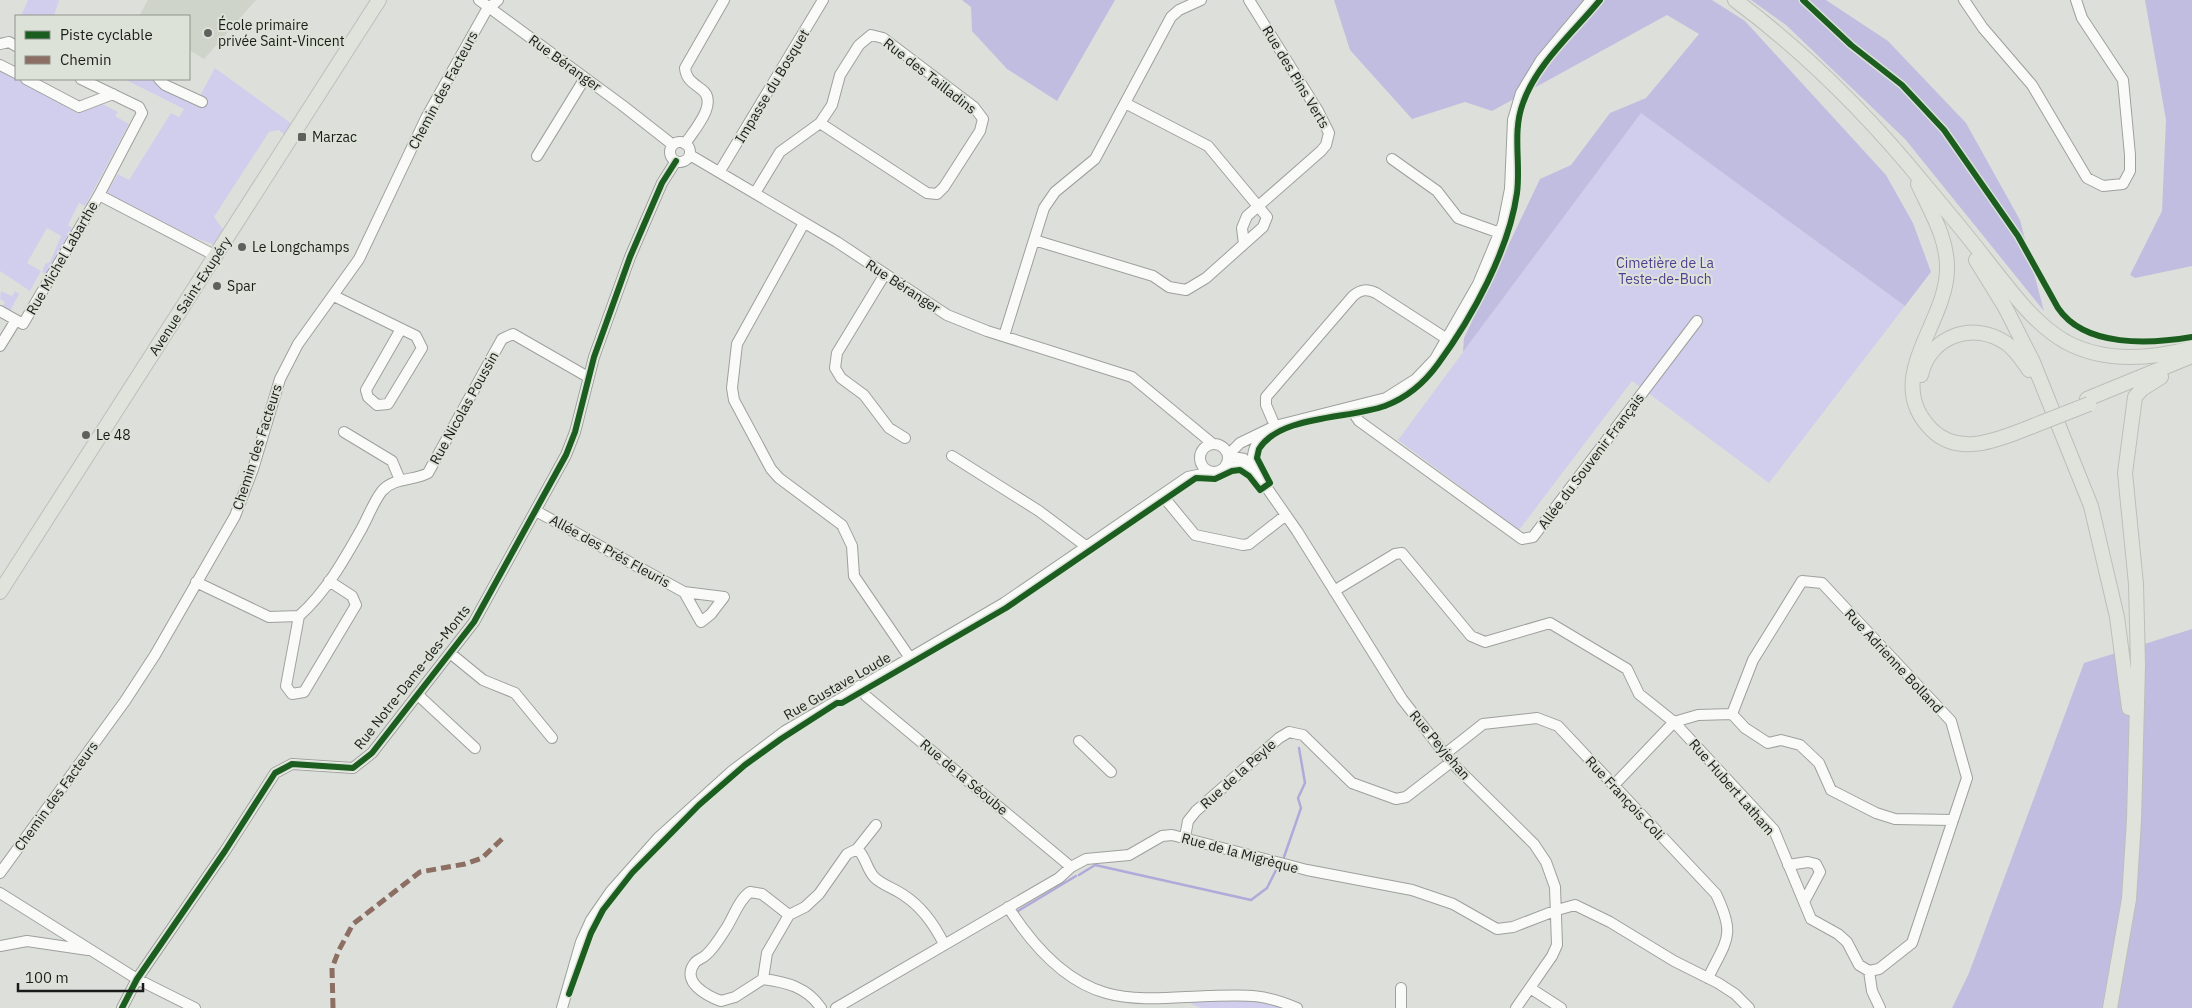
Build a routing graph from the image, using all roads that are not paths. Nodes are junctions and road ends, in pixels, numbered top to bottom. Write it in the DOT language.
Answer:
graph roads {
  1 [pos="379,0"];
  2 [pos="479,0"];
  3 [pos="498,0"];
  4 [pos="724,0"];
  5 [pos="823,0"];
  6 [pos="1202,0"];
  7 [pos="1249,0"];
  8 [pos="1591,0"];
  9 [pos="1735,0"];
  10 [pos="1964,0"];
  11 [pos="2076,0"];
  12 [pos="490,8"];
  13 [pos="0,44"];
  14 [pos="15,45"];
  15 [pos="0,65"];
  16 [pos="15,73"];
  17 [pos="585,78"];
  18 [pos="28,80"];
  19 [pos="83,80"];
  20 [pos="160,80"];
  21 [pos="113,94"];
  22 [pos="202,102"];
  23 [pos="1125,103"];
  24 [pos="820,123"];
  25 [pos="685,144"];
  26 [pos="673,145"];
  27 [pos="690,155"];
  28 [pos="537,156"];
  29 [pos="1392,160"];
  30 [pos="676,162"];
  31 [pos="1909,166"];
  32 [pos="720,171"];
  33 [pos="755,193"];
  34 [pos="99,195"];
  35 [pos="1259,206"];
  36 [pos="1946,210"];
  37 [pos="804,223"];
  38 [pos="1500,233"];
  39 [pos="1034,240"];
  40 [pos="1244,244"];
  41 [pos="216,256"];
  42 [pos="885,274"];
  43 [pos="334,296"];
  44 [pos="0,311"];
  45 [pos="16,320"];
  46 [pos="1697,321"];
  47 [pos="401,329"];
  48 [pos="1004,336"];
  49 [pos="1447,339"];
  50 [pos="0,346"];
  51 [pos="2192,348"];
  52 [pos="2192,356"];
  53 [pos="2192,363"];
  54 [pos="588,377"];
  55 [pos="2161,377"];
  56 [pos="2049,402"];
  57 [pos="2088,402"];
  58 [pos="1350,408"];
  59 [pos="1180,417"];
  60 [pos="2032,423"];
  61 [pos="1270,428"];
  62 [pos="344,432"];
  63 [pos="906,438"];
  64 [pos="1240,443"];
  65 [pos="1214,444"];
  66 [pos="952,456"];
  67 [pos="1200,456"];
  68 [pos="1228,456"];
  69 [pos="1224,468"];
  70 [pos="1211,472"];
  71 [pos="1188,478"];
  72 [pos="400,480"];
  73 [pos="1262,482"];
  74 [pos="1162,496"];
  75 [pos="536,511"];
  76 [pos="1286,515"];
  77 [pos="1087,548"];
  78 [pos="329,581"];
  79 [pos="196,582"];
  80 [pos="1334,591"];
  81 [pos="0,592"];
  82 [pos="684,592"];
  83 [pos="300,616"];
  84 [pos="450,653"];
  85 [pos="910,658"];
  86 [pos="859,686"];
  87 [pos="418,695"];
  88 [pos="1732,714"];
  89 [pos="1674,722"];
  90 [pos="552,738"];
  91 [pos="1079,741"];
  92 [pos="475,748"];
  93 [pos="2134,756"];
  94 [pos="1448,758"];
  95 [pos="1111,772"];
  96 [pos="1614,786"];
  97 [pos="1953,820"];
  98 [pos="876,825"];
  99 [pos="1185,837"];
  100 [pos="857,849"];
  101 [pos="1788,865"];
  102 [pos="1071,867"];
  103 [pos="0,873"];
  104 [pos="0,893"];
  105 [pos="1804,902"];
  106 [pos="1008,907"];
  107 [pos="1557,910"];
  108 [pos="789,915"];
  109 [pos="944,944"];
  110 [pos="0,946"];
  111 [pos="93,951"];
  112 [pos="1869,971"];
  113 [pos="137,978"];
  114 [pos="1708,978"];
  115 [pos="763,979"];
  116 [pos="1401,988"];
  117 [pos="1530,988"];
  118 [pos="839,1007"];
  119 [pos="122,1008"];
  120 [pos="196,1008"];
  121 [pos="562,1008"];
  122 [pos="821,1008"];
  123 [pos="1296,1008"];
  124 [pos="1401,1008"];
  125 [pos="1516,1008"];
  126 [pos="1561,1008"];
  127 [pos="1749,1008"];
  128 [pos="1880,1008"];
  129 [pos="2110,1008"];
  1 -- 41 [label="main road, Avenue Saint-Exupéry"];
  2 -- 12 [label="street, Rue Béranger"];
  3 -- 12 [label="street, Chemin des Facteurs"];
  4 -- 25 [label="street"];
  5 -- 32 [label="street, Impasse du Bosquet"];
  6 -- 23 [label="street"];
  7 -- 35 [label="street, Rue des Pins Verts"];
  8 -- 38 [label="street"];
  9 -- 31 [label="main road"];
  10 -- 11 [label="street"];
  12 -- 17 [label="street, Rue Béranger"];
  12 -- 43 [label="street, Chemin des Facteurs"];
  13 -- 14 [label="street"];
  15 -- 16 [label="street"];
  17 -- 26 [label="street, Rue Béranger"];
  17 -- 28 [label="street"];
  18 -- 21 [label="street"];
  19 -- 21 [label="street, Rue Michel Labarthe"];
  20 -- 22 [label="street"];
  21 -- 34 [label="street, Rue Michel Labarthe"];
  23 -- 35 [label="street"];
  23 -- 39 [label="street"];
  24 -- 24 [label="street, Rue des Tailladins"];
  24 -- 33 [label="street, Rue des Tailladins"];
  25 -- 26 [label="street"];
  25 -- 27 [label="street"];
  26 -- 30 [label="street"];
  27 -- 30 [label="street"];
  27 -- 32 [label="street, Rue Béranger"];
  29 -- 38 [label="street"];
  30 -- 54 [label="street, Rue Notre-Dame-des-Monts"];
  31 -- 36 [label="main road"];
  31 -- 60 [label="main road"];
  32 -- 33 [label="street, Rue Béranger"];
  33 -- 37 [label="street, Rue Béranger"];
  34 -- 41 [label="street, Rue Michel Labarthe"];
  34 -- 45 [label="street, Rue Michel Labarthe"];
  35 -- 40 [label="street, Rue des Pins Verts"];
  35 -- 40 [label="street"];
  36 -- 51 [label="main road"];
  36 -- 56 [label="main road"];
  37 -- 42 [label="street, Rue Béranger"];
  37 -- 85 [label="street"];
  38 -- 49 [label="street"];
  39 -- 40 [label="street"];
  39 -- 48 [label="street"];
  41 -- 81 [label="main road, Avenue Saint-Exupéry"];
  42 -- 48 [label="street, Rue Béranger"];
  42 -- 63 [label="street"];
  43 -- 47 [label="street"];
  43 -- 79 [label="street, Chemin des Facteurs"];
  44 -- 45 [label="street, Rue Michel Labarthe"];
  45 -- 50 [label="street"];
  46 -- 58 [label="street, Allée du Souvenir Français"];
  47 -- 47 [label="street"];
  48 -- 59 [label="street, Rue Béranger"];
  49 -- 58 [label="street"];
  49 -- 61 [label="street"];
  52 -- 57 [label="main road"];
  53 -- 55 [label="main road"];
  54 -- 72 [label="street, Rue Nicolas Poussin"];
  54 -- 75 [label="street, Rue Notre-Dame-des-Monts"];
  55 -- 57 [label="main road"];
  55 -- 93 [label="main road"];
  56 -- 60 [label="main road"];
  56 -- 93 [label="main road"];
  57 -- 60 [label="main road, bridge"];
  58 -- 61 [label="street"];
  59 -- 65 [label="street, Rue Béranger"];
  59 -- 67 [label="street, Rue Béranger"];
  61 -- 64 [label="street"];
  61 -- 73 [label="street, Rue Peyjehan"];
  62 -- 72 [label="street"];
  64 -- 65 [label="street"];
  64 -- 68 [label="street"];
  65 -- 67 [label="street"];
  65 -- 68 [label="street"];
  66 -- 77 [label="street"];
  67 -- 70 [label="street"];
  67 -- 71 [label="street, Rue Gustave Loude"];
  68 -- 69 [label="street"];
  68 -- 73 [label="street, Rue Peyjehan"];
  69 -- 70 [label="street"];
  69 -- 73 [label="street, Rue Peyjehan"];
  70 -- 71 [label="street, Rue Gustave Loude"];
  71 -- 74 [label="street, Rue Gustave Loude"];
  72 -- 78 [label="street, Rue Nicolas Poussin"];
  73 -- 76 [label="street, Rue Peyjehan"];
  74 -- 76 [label="street"];
  74 -- 77 [label="street, Rue Gustave Loude"];
  75 -- 82 [label="street, Allée des Prés Fleuris"];
  75 -- 84 [label="street, Rue Notre-Dame-des-Monts"];
  76 -- 80 [label="street, Rue Peyjehan"];
  77 -- 85 [label="street, Rue Gustave Loude"];
  78 -- 83 [label="street, Rue Nicolas Poussin"];
  78 -- 83 [label="street"];
  79 -- 83 [label="street"];
  79 -- 103 [label="street, Chemin des Facteurs"];
  80 -- 89 [label="street, Rue Hubert Latham"];
  80 -- 94 [label="street, Rue Peyjehan"];
  84 -- 87 [label="street, Rue Notre-Dame-des-Monts"];
  84 -- 90 [label="street"];
  85 -- 86 [label="street, Rue Gustave Loude"];
  86 -- 102 [label="street, Rue de la Séoube"];
  86 -- 121 [label="street, Rue Gustave Loude"];
  87 -- 92 [label="street"];
  87 -- 113 [label="street, Rue Notre-Dame-des-Monts"];
  88 -- 89 [label="street"];
  88 -- 97 [label="street"];
  88 -- 97 [label="street, Rue Adrienne Bolland"];
  89 -- 96 [label="street"];
  89 -- 101 [label="street, Rue Hubert Latham"];
  91 -- 95 [label="street"];
  93 -- 129 [label="main road"];
  94 -- 96 [label="street, Rue François Coli"];
  94 -- 99 [label="street, Rue de la Peyle"];
  94 -- 107 [label="street, Rue Peyjehan"];
  96 -- 114 [label="street, Rue François Coli"];
  97 -- 112 [label="street, Rue Adrienne Bolland"];
  98 -- 100 [label="street"];
  99 -- 102 [label="street, Rue de la Migrèque"];
  99 -- 107 [label="street, Rue de la Migrèque"];
  100 -- 108 [label="street"];
  100 -- 109 [label="street"];
  101 -- 105 [label="street, Rue Hubert Latham"];
  101 -- 105 [label="street"];
  102 -- 106 [label="street, Rue de la Migrèque"];
  104 -- 111 [label="street"];
  105 -- 112 [label="street, Rue Hubert Latham"];
  106 -- 109 [label="street, Rue de la Migrèque"];
  106 -- 123 [label="street"];
  107 -- 114 [label="street, Rue de la Migrèque"];
  107 -- 117 [label="street, Rue Peyjehan"];
  108 -- 115 [label="street"];
  108 -- 115 [label="street"];
  109 -- 118 [label="street, Rue de la Migrèque"];
  110 -- 111 [label="street"];
  111 -- 113 [label="street"];
  112 -- 128 [label="street"];
  113 -- 119 [label="street, Rue Notre-Dame-des-Monts"];
  113 -- 120 [label="street"];
  114 -- 127 [label="street, Rue de la Migrèque"];
  115 -- 122 [label="street"];
  116 -- 124 [label="street"];
  117 -- 125 [label="street, Rue Peyjehan"];
  117 -- 126 [label="street"];
}
